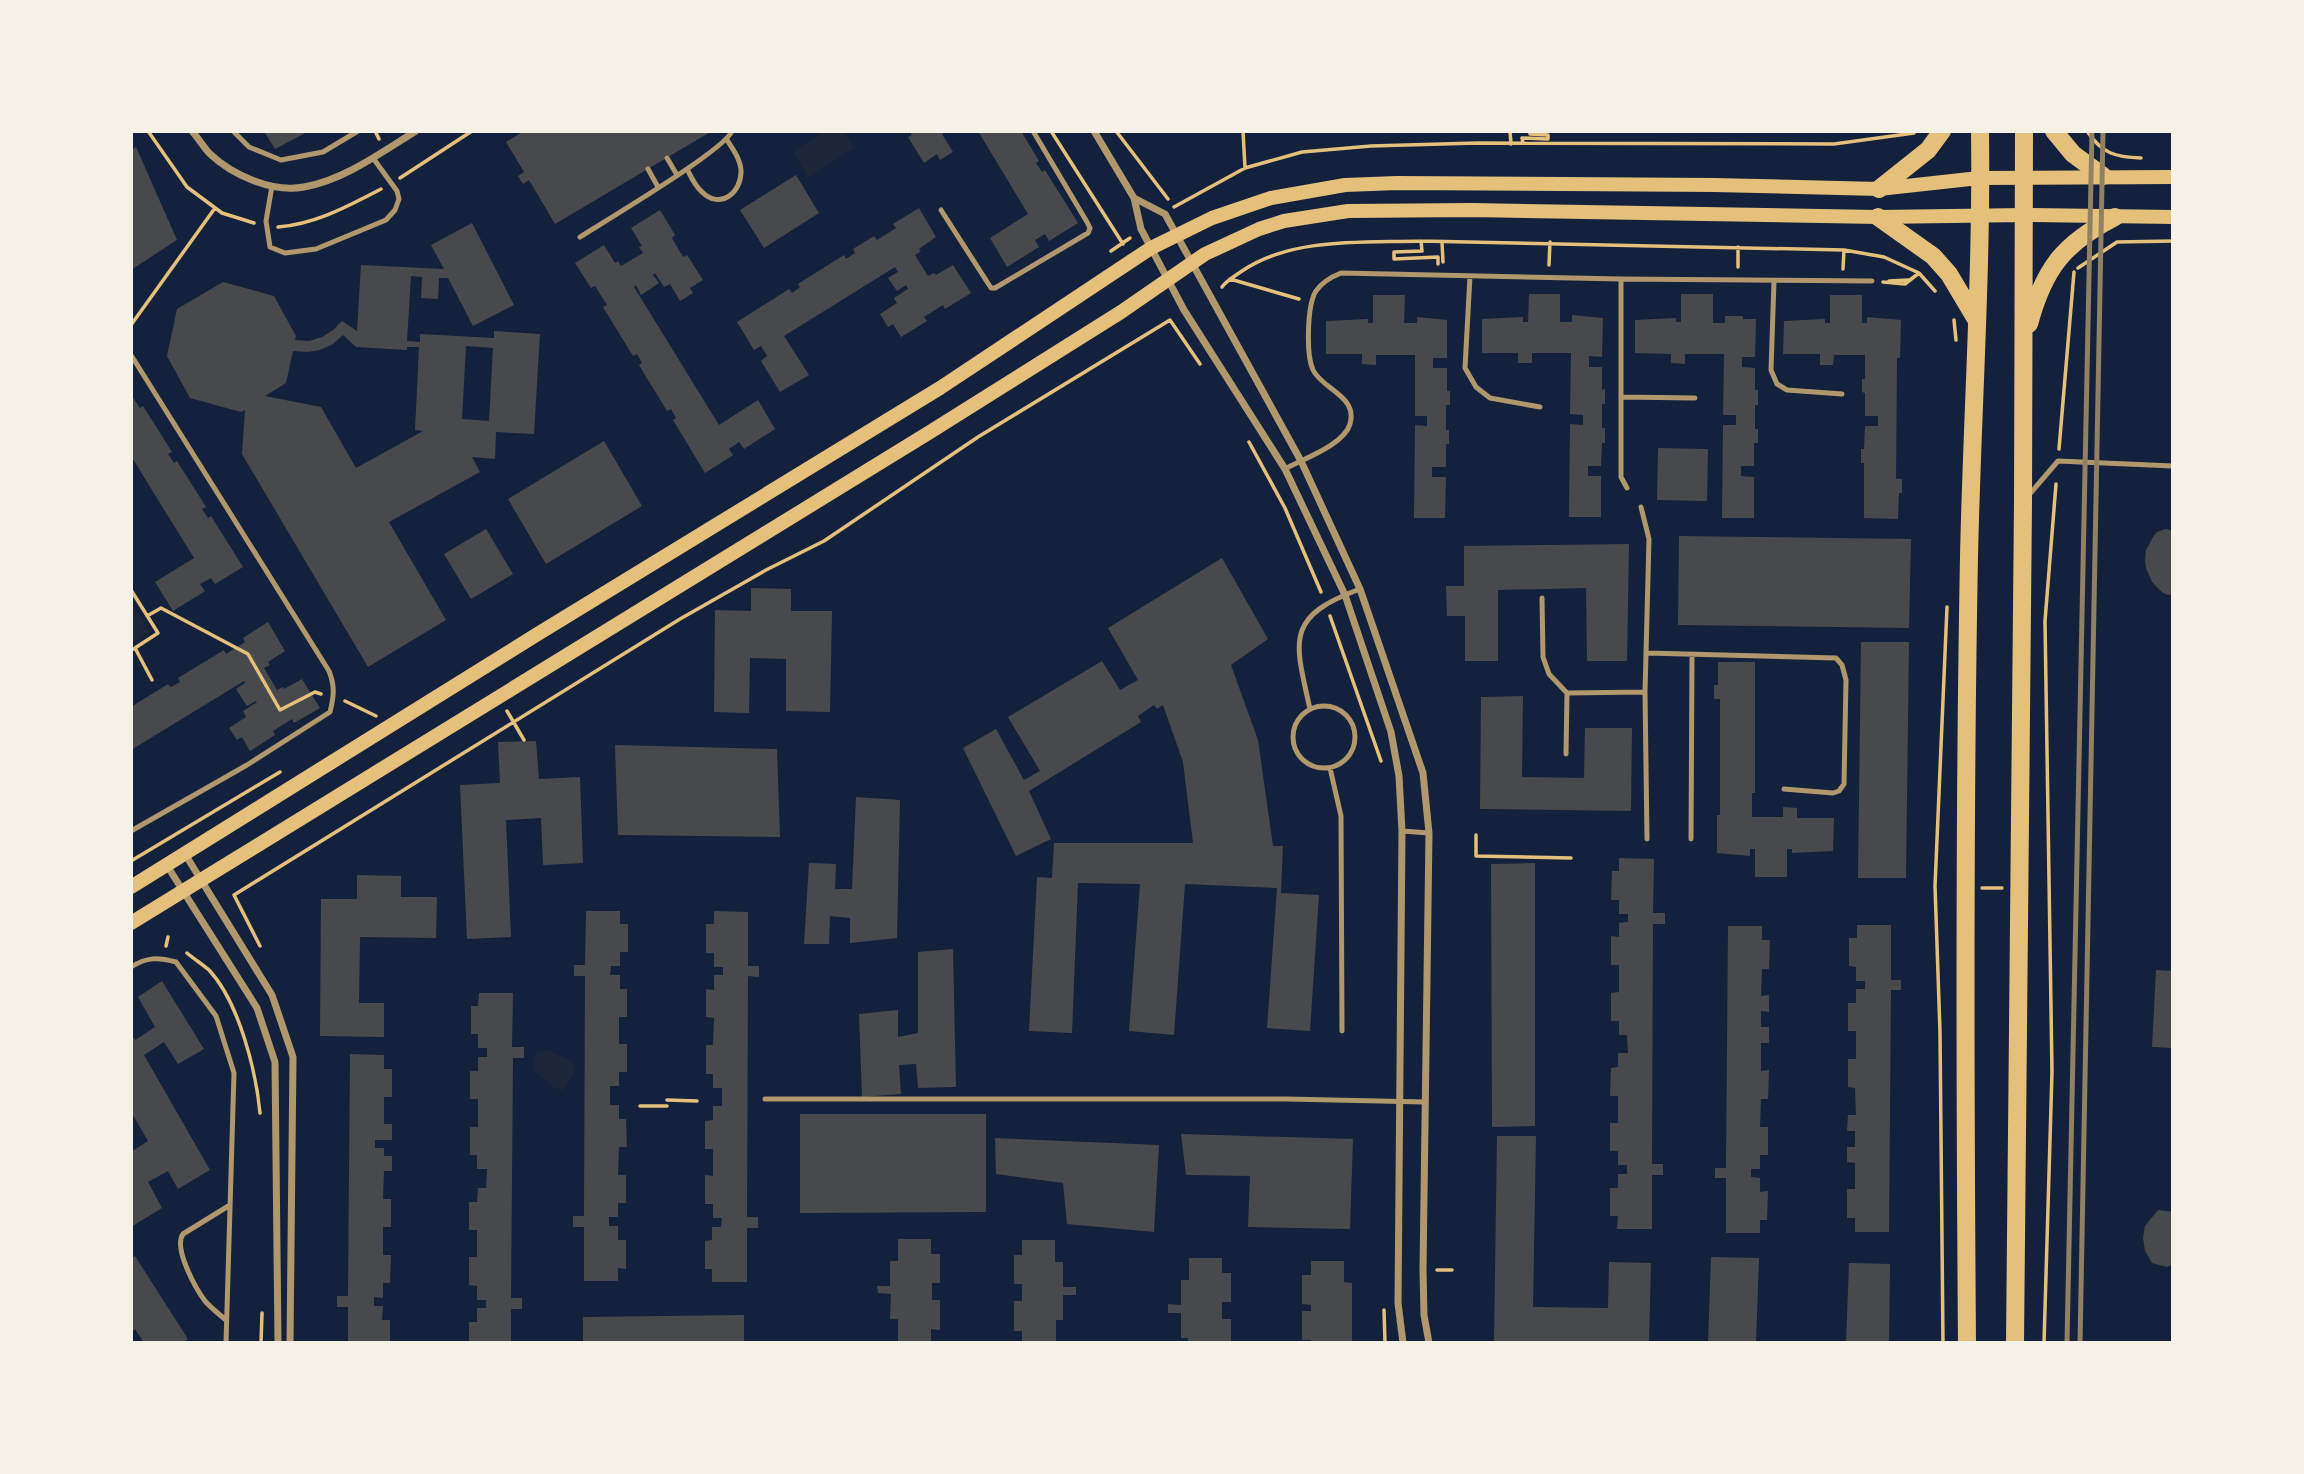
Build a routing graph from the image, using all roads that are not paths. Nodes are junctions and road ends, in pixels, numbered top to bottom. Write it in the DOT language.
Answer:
graph roads {
  1 [pos="192,131"];
  2 [pos="233,131"];
  3 [pos="358,131"];
  4 [pos="416,131"];
  5 [pos="732,131"];
  6 [pos="1033,131"];
  7 [pos="1094,131"];
  8 [pos="1942,131"];
  9 [pos="1980,131"];
  10 [pos="2024,131"];
  11 [pos="2054,131"];
  12 [pos="727,140"];
  13 [pos="372,157"];
  14 [pos="667,158"];
  15 [pos="648,169"];
  16 [pos="687,169"];
  17 [pos="677,175"];
  18 [pos="2103,176"];
  19 [pos="2024,177"];
  20 [pos="2173,177"];
  21 [pos="1979,178"];
  22 [pos="272,186"];
  23 [pos="658,187"];
  24 [pos="1879,190"];
  25 [pos="1134,198"];
  26 [pos="941,210"];
  27 [pos="1979,215"];
  28 [pos="2024,215"];
  29 [pos="1878,217"];
  30 [pos="2115,217"];
  31 [pos="2173,217"];
  32 [pos="1177,235"];
  33 [pos="580,237"];
  34 [pos="1151,248"];
  35 [pos="1192,264"];
  36 [pos="1470,276"];
  37 [pos="1169,279"];
  38 [pos="1621,279"];
  39 [pos="1774,281"];
  40 [pos="1872,281"];
  41 [pos="1977,321"];
  42 [pos="2023,347"];
  43 [pos="131,355"];
  44 [pos="1842,394"];
  45 [pos="1621,397"];
  46 [pos="1695,398"];
  47 [pos="1540,408"];
  48 [pos="1301,461"];
  49 [pos="2173,466"];
  50 [pos="1285,469"];
  51 [pos="1627,488"];
  52 [pos="2023,503"];
  53 [pos="1641,508"];
  54 [pos="1360,589"];
  55 [pos="1345,595"];
  56 [pos="1542,598"];
  57 [pos="1647,653"];
  58 [pos="1692,655"];
  59 [pos="1645,692"];
  60 [pos="1567,693"];
  61 [pos="1310,709"];
  62 [pos="1566,754"];
  63 [pos="1330,768"];
  64 [pos="1784,789"];
  65 [pos="131,831"];
  66 [pos="1402,831"];
  67 [pos="1429,833"];
  68 [pos="1647,839"];
  69 [pos="1691,839"];
  70 [pos="184,853"];
  71 [pos="166,864"];
  72 [pos="201,882"];
  73 [pos="131,887"];
  74 [pos="183,892"];
  75 [pos="131,923"];
  76 [pos="131,968"];
  77 [pos="1342,1031"];
  78 [pos="765,1099"];
  79 [pos="1400,1102"];
  80 [pos="1425,1102"];
  81 [pos="230,1205"];
  82 [pos="227,1320"];
  83 [pos="226,1343"];
  84 [pos="278,1343"];
  85 [pos="290,1343"];
  86 [pos="1403,1343"];
  87 [pos="1429,1343"];
  88 [pos="1967,1343"];
  89 [pos="2015,1343"];
  1 -- 22 [label="street"];
  2 -- 3 [label="lane"];
  4 -- 13 [label="street"];
  5 -- 12 [label="lane"];
  6 -- 26 [label="lane"];
  7 -- 25 [label="street"];
  8 -- 24 [label="main road"];
  9 -- 21 [label="main road"];
  10 -- 19 [label="main road"];
  11 -- 18 [label="main road"];
  12 -- 16 [label="lane"];
  12 -- 16 [label="lane"];
  13 -- 22 [label="street"];
  13 -- 22 [label="lane"];
  14 -- 17 [label="lane"];
  15 -- 23 [label="lane"];
  16 -- 17 [label="lane"];
  17 -- 23 [label="lane"];
  18 -- 19 [label="main road"];
  18 -- 20 [label="main road"];
  19 -- 21 [label="main road"];
  19 -- 28 [label="main road"];
  21 -- 24 [label="main road"];
  21 -- 27 [label="main road"];
  23 -- 33 [label="lane"];
  24 -- 32 [label="main road"];
  25 -- 32 [label="street"];
  25 -- 34 [label="street"];
  27 -- 28 [label="main road"];
  27 -- 29 [label="main road"];
  27 -- 41 [label="main road"];
  28 -- 30 [label="main road"];
  28 -- 42 [label="main road"];
  29 -- 35 [label="main road"];
  29 -- 41 [label="main road"];
  30 -- 31 [label="main road"];
  30 -- 42 [label="main road"];
  32 -- 34 [label="main road"];
  32 -- 35 [label="street"];
  34 -- 37 [label="street"];
  34 -- 70 [label="main road"];
  35 -- 37 [label="main road"];
  35 -- 48 [label="street"];
  36 -- 38 [label="lane"];
  36 -- 47 [label="lane"];
  36 -- 48 [label="lane"];
  37 -- 50 [label="street"];
  37 -- 72 [label="main road"];
  38 -- 39 [label="lane"];
  38 -- 45 [label="lane"];
  39 -- 40 [label="lane"];
  39 -- 44 [label="lane"];
  41 -- 88 [label="main road"];
  42 -- 52 [label="main road"];
  43 -- 65 [label="lane"];
  45 -- 46 [label="lane"];
  45 -- 51 [label="lane"];
  48 -- 50 [label="lane"];
  48 -- 54 [label="street"];
  49 -- 52 [label="lane"];
  50 -- 55 [label="street"];
  52 -- 89 [label="main road"];
  53 -- 57 [label="lane"];
  54 -- 55 [label="lane"];
  54 -- 67 [label="street"];
  55 -- 61 [label="lane"];
  55 -- 66 [label="street"];
  56 -- 60 [label="lane"];
  57 -- 58 [label="lane"];
  57 -- 59 [label="lane"];
  58 -- 64 [label="lane"];
  58 -- 69 [label="lane"];
  59 -- 60 [label="lane"];
  59 -- 68 [label="lane"];
  60 -- 62 [label="lane"];
  61 -- 63 [label="lane"];
  61 -- 63 [label="lane"];
  63 -- 77 [label="lane"];
  66 -- 67 [label="lane"];
  66 -- 79 [label="street"];
  67 -- 80 [label="street"];
  70 -- 71 [label="main road"];
  70 -- 72 [label="street"];
  71 -- 73 [label="main road"];
  71 -- 74 [label="street"];
  72 -- 74 [label="main road"];
  72 -- 85 [label="street"];
  74 -- 75 [label="main road"];
  74 -- 84 [label="street"];
  76 -- 81 [label="lane"];
  78 -- 79 [label="lane"];
  79 -- 80 [label="lane"];
  79 -- 86 [label="street"];
  80 -- 87 [label="street"];
  81 -- 82 [label="lane"];
  81 -- 82 [label="lane"];
  82 -- 83 [label="lane"];
}
